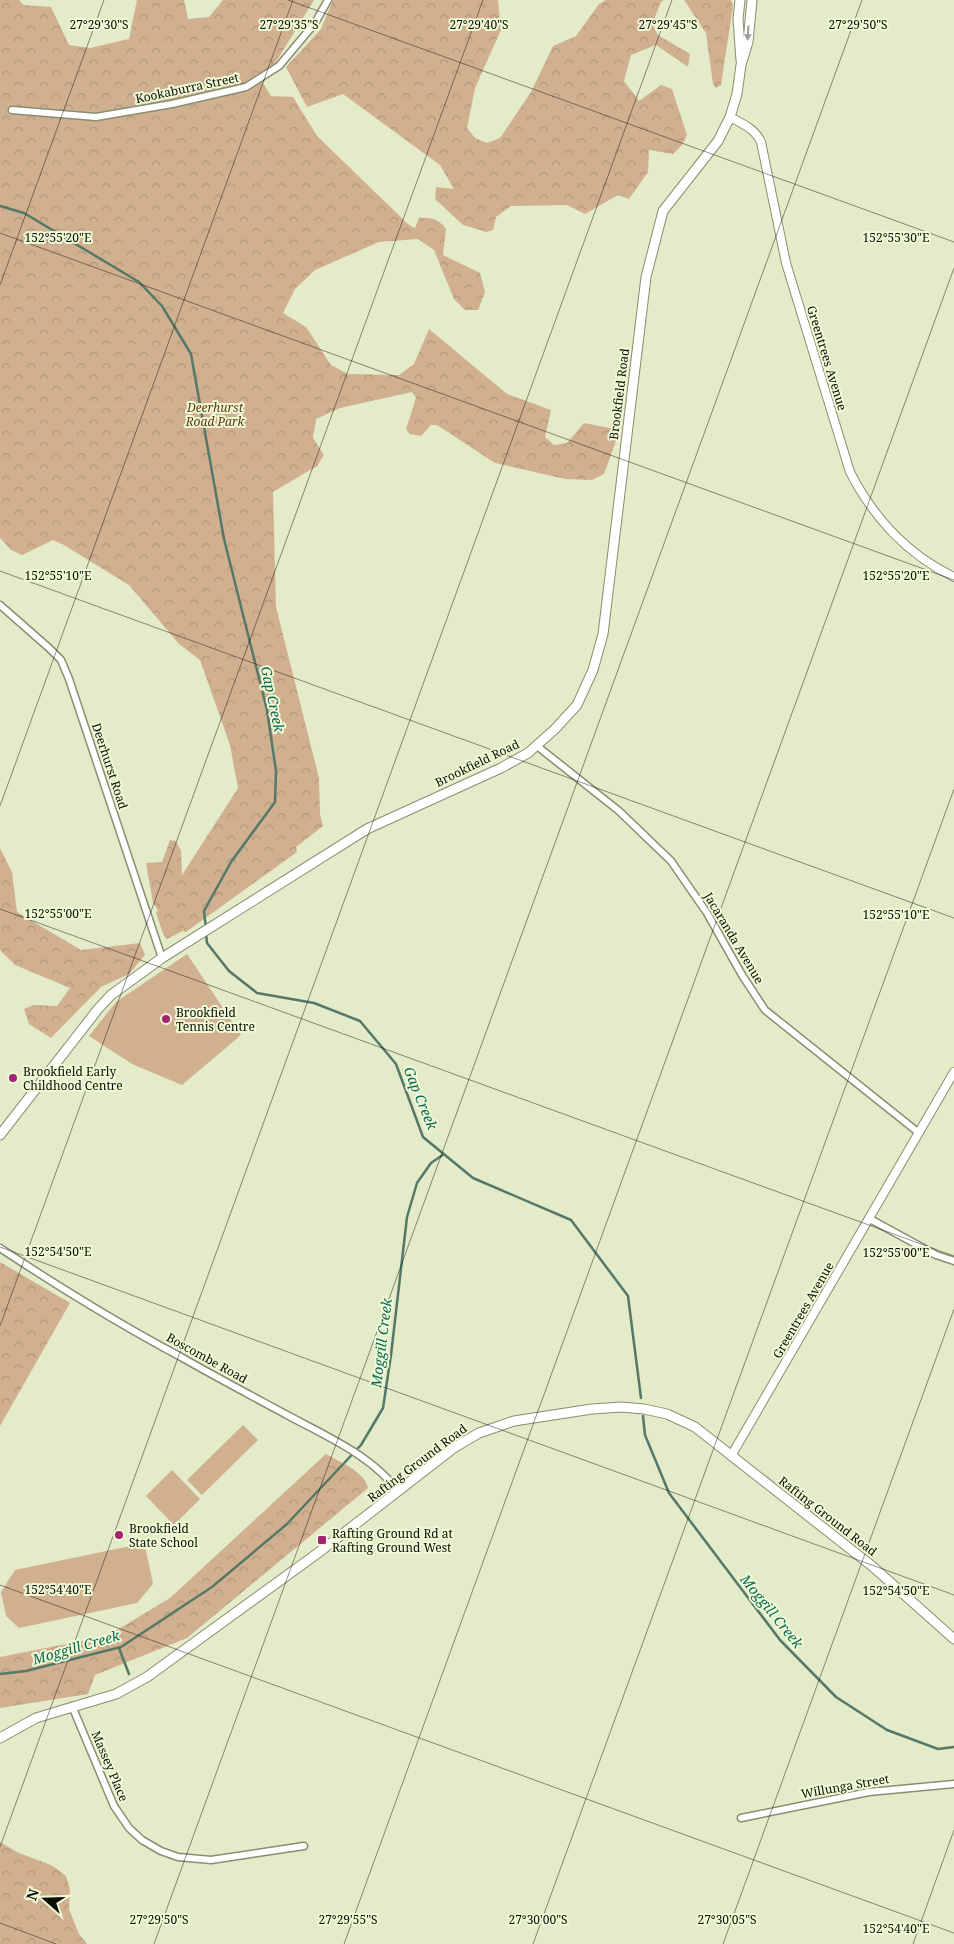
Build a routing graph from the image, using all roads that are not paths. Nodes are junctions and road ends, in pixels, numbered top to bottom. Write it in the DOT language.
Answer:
graph roads {
  1 [pos="328,0"];
  2 [pos="740,0"];
  3 [pos="752,0"];
  4 [pos="741,65"];
  5 [pos="12,110"];
  6 [pos="730,117"];
  7 [pos="954,577"];
  8 [pos="0,605"];
  9 [pos="537,746"];
  10 [pos="162,958"];
  11 [pos="954,1072"];
  12 [pos="919,1134"];
  13 [pos="0,1135"];
  14 [pos="870,1219"];
  15 [pos="0,1248"];
  16 [pos="954,1261"];
  17 [pos="731,1456"];
  18 [pos="398,1492"];
  19 [pos="954,1639"];
  20 [pos="72,1706"];
  21 [pos="0,1738"];
  22 [pos="954,1784"];
  23 [pos="741,1818"];
  24 [pos="304,1846"];
  1 -- 5 [label="street, Kookaburra Street"];
  2 -- 4 [label="main road, Brookfield Road"];
  3 -- 4 [label="main road, Brookfield Road, one-way"];
  4 -- 6 [label="main road, Brookfield Road"];
  6 -- 7 [label="street, Greentrees Avenue"];
  6 -- 9 [label="main road, Brookfield Road"];
  8 -- 10 [label="street, Deerhurst Road"];
  9 -- 10 [label="main road, Brookfield Road"];
  9 -- 12 [label="street, Jacaranda Avenue"];
  10 -- 13 [label="main road, Brookfield Road"];
  11 -- 12 [label="street, Greentrees Avenue"];
  12 -- 14 [label="street, Greentrees Avenue"];
  14 -- 16 [label="street"];
  14 -- 17 [label="street, Greentrees Avenue"];
  15 -- 18 [label="street, Boscombe Road"];
  17 -- 18 [label="main road, Rafting Ground Road"];
  17 -- 19 [label="main road, Rafting Ground Road"];
  18 -- 20 [label="main road, Rafting Ground Road"];
  20 -- 21 [label="main road, Rafting Ground Road"];
  20 -- 24 [label="street, Massey Place"];
  22 -- 23 [label="street, Willunga Street"];
}
